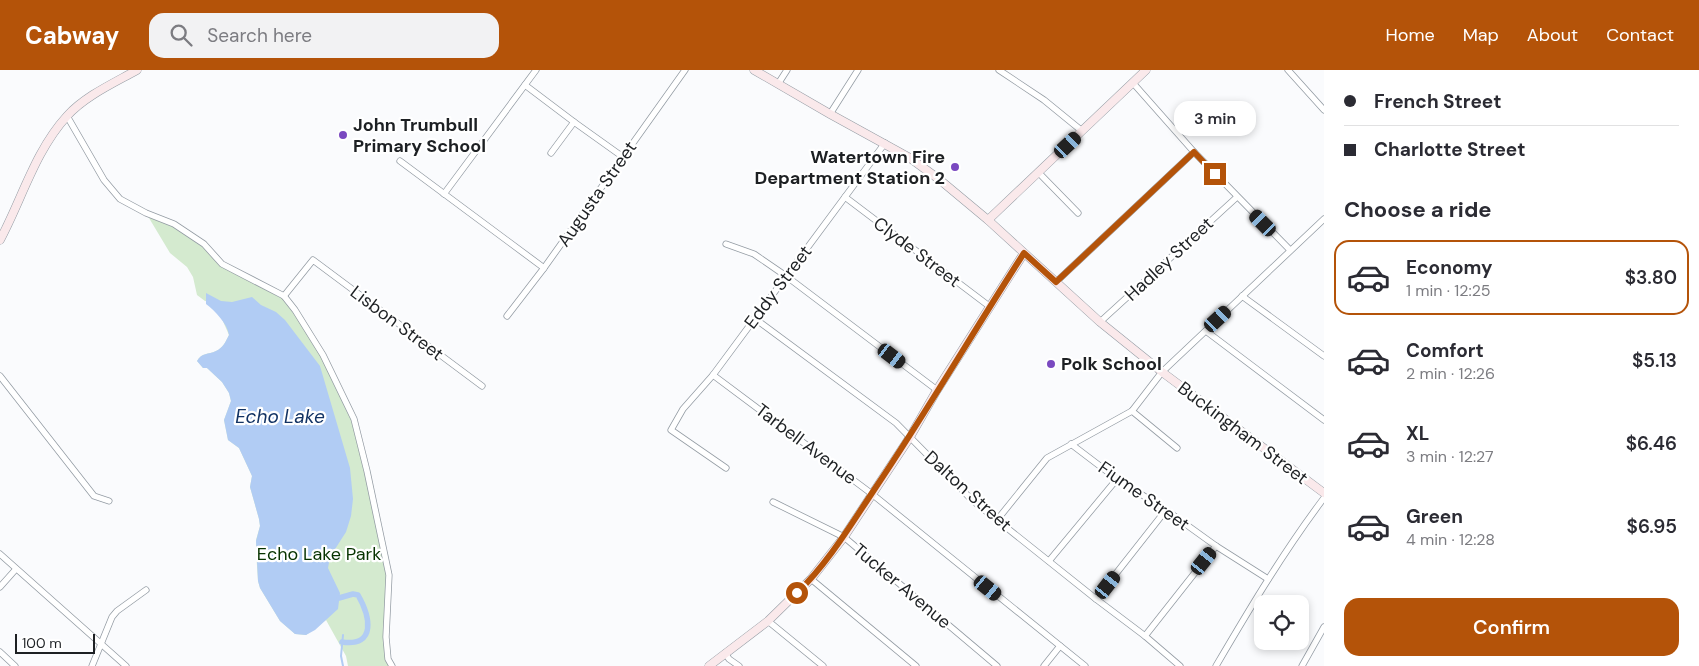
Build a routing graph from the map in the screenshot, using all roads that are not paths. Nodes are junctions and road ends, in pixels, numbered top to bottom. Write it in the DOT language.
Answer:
graph roads {
  1 [pos="137,70"];
  2 [pos="536,70"];
  3 [pos="685,70"];
  4 [pos="754,70"];
  5 [pos="787,70"];
  6 [pos="858,70"];
  7 [pos="998,70"];
  8 [pos="1146,70"];
  9 [pos="1288,70"];
  10 [pos="1133,83"];
  11 [pos="778,84"];
  12 [pos="525,85"];
  13 [pos="1324,110"];
  14 [pos="830,114"];
  15 [pos="67,116"];
  16 [pos="574,122"];
  17 [pos="1082,131"];
  18 [pos="885,143"];
  19 [pos="1194,152"];
  20 [pos="551,153"];
  21 [pos="623,157"];
  22 [pos="400,161"];
  23 [pos="1038,172"];
  24 [pos="444,194"];
  25 [pos="845,197"];
  26 [pos="1237,197"];
  27 [pos="1078,213"];
  28 [pos="1324,219"];
  29 [pos="988,220"];
  30 [pos="0,240"];
  31 [pos="726,244"];
  32 [pos="1290,250"];
  33 [pos="1024,253"];
  34 [pos="544,268"];
  35 [pos="786,276"];
  36 [pos="1056,282"];
  37 [pos="284,296"];
  38 [pos="1242,296"];
  39 [pos="989,306"];
  40 [pos="507,316"];
  41 [pos="754,318"];
  42 [pos="1100,322"];
  43 [pos="1206,331"];
  44 [pos="1324,356"];
  45 [pos="1162,372"];
  46 [pos="713,375"];
  47 [pos="0,376"];
  48 [pos="482,386"];
  49 [pos="937,390"];
  50 [pos="1132,411"];
  51 [pos="1324,420"];
  52 [pos="910,437"];
  53 [pos="1071,444"];
  54 [pos="1177,448"];
  55 [pos="726,468"];
  56 [pos="1117,479"];
  57 [pos="1324,493"];
  58 [pos="872,494"];
  59 [pos="1324,498"];
  60 [pos="109,501"];
  61 [pos="773,502"];
  62 [pos="1166,510"];
  63 [pos="997,520"];
  64 [pos="844,537"];
  65 [pos="1216,546"];
  66 [pos="0,554"];
  67 [pos="1049,561"];
  68 [pos="16,570"];
  69 [pos="811,579"];
  70 [pos="1268,579"];
  71 [pos="0,587"];
  72 [pos="146,590"];
  73 [pos="1096,600"];
  74 [pos="768,621"];
  75 [pos="1324,628"];
  76 [pos="1145,636"];
  77 [pos="101,644"];
  78 [pos="1060,646"];
  79 [pos="0,652"];
  80 [pos="725,654"];
  81 [pos="16,666"];
  82 [pos="92,666"];
  83 [pos="126,666"];
  84 [pos="392,666"];
  85 [pos="709,666"];
  86 [pos="739,666"];
  87 [pos="823,666"];
  88 [pos="916,666"];
  89 [pos="997,666"];
  90 [pos="1044,666"];
  91 [pos="1085,666"];
  92 [pos="1180,666"];
  93 [pos="1216,666"];
  94 [pos="1302,666"];
  1 -- 15 [label="main road"];
  2 -- 12 [label="street"];
  3 -- 21 [label="street, Augusta Street"];
  4 -- 11 [label="main road, Buckingham Street"];
  5 -- 11 [label="street"];
  6 -- 14 [label="street"];
  7 -- 17 [label="street"];
  8 -- 10 [label="main road"];
  9 -- 13 [label="street"];
  10 -- 17 [label="main road"];
  10 -- 19 [label="street"];
  11 -- 14 [label="main road, Buckingham Street"];
  12 -- 16 [label="street"];
  12 -- 24 [label="street"];
  14 -- 18 [label="main road, Buckingham Street"];
  15 -- 30 [label="main road"];
  15 -- 37 [label="street"];
  16 -- 20 [label="street"];
  16 -- 21 [label="street"];
  17 -- 23 [label="main road"];
  18 -- 25 [label="street, Eddy Street"];
  18 -- 29 [label="main road, Buckingham Street"];
  19 -- 26 [label="street"];
  19 -- 36 [label="street"];
  21 -- 34 [label="street, Augusta Street"];
  22 -- 24 [label="street"];
  23 -- 27 [label="street"];
  23 -- 29 [label="main road"];
  24 -- 34 [label="street"];
  25 -- 35 [label="street, Eddy Street"];
  25 -- 39 [label="street, Clyde Street"];
  26 -- 32 [label="street"];
  26 -- 42 [label="street, Hadley Street"];
  28 -- 32 [label="street"];
  29 -- 33 [label="main road, Buckingham Street"];
  31 -- 35 [label="street"];
  32 -- 38 [label="street"];
  33 -- 36 [label="main road, Buckingham Street"];
  33 -- 39 [label="main road"];
  34 -- 40 [label="street, Augusta Street"];
  35 -- 41 [label="street, Eddy Street"];
  35 -- 49 [label="street"];
  36 -- 42 [label="main road, Buckingham Street"];
  37 -- 48 [label="street, Lisbon Street"];
  37 -- 84 [label="street"];
  38 -- 43 [label="street"];
  38 -- 44 [label="street"];
  39 -- 49 [label="main road"];
  41 -- 46 [label="street, Eddy Street"];
  41 -- 52 [label="street, Dalton Street"];
  42 -- 45 [label="main road, Buckingham Street"];
  43 -- 45 [label="street"];
  43 -- 51 [label="street"];
  45 -- 50 [label="street"];
  45 -- 57 [label="main road, Buckingham Street"];
  46 -- 55 [label="street, Eddy Street"];
  46 -- 58 [label="street, Tarbell Avenue"];
  47 -- 60 [label="street"];
  49 -- 52 [label="main road"];
  50 -- 53 [label="street"];
  50 -- 54 [label="street"];
  52 -- 58 [label="main road"];
  52 -- 63 [label="street, Dalton Street"];
  53 -- 56 [label="street, Fiume Street"];
  53 -- 63 [label="street"];
  56 -- 62 [label="street, Fiume Street"];
  56 -- 67 [label="street"];
  58 -- 64 [label="main road"];
  58 -- 78 [label="street, Tarbell Avenue"];
  59 -- 70 [label="street"];
  61 -- 64 [label="street, Tucker Avenue"];
  62 -- 65 [label="street, Fiume Street"];
  62 -- 73 [label="street"];
  63 -- 67 [label="street, Dalton Street"];
  64 -- 69 [label="main road"];
  64 -- 89 [label="street, Tucker Avenue"];
  65 -- 70 [label="street, Fiume Street"];
  65 -- 76 [label="street"];
  66 -- 68 [label="street"];
  67 -- 73 [label="street, Dalton Street"];
  68 -- 71 [label="street"];
  68 -- 77 [label="street"];
  69 -- 74 [label="main road"];
  69 -- 88 [label="street"];
  70 -- 93 [label="street"];
  72 -- 77 [label="street"];
  73 -- 76 [label="street, Dalton Street"];
  74 -- 80 [label="main road"];
  74 -- 87 [label="street"];
  75 -- 94 [label="street"];
  76 -- 92 [label="street, Dalton Street"];
  77 -- 82 [label="street"];
  77 -- 83 [label="street"];
  78 -- 90 [label="street"];
  78 -- 91 [label="street, Tarbell Avenue"];
  79 -- 81 [label="street"];
  80 -- 85 [label="main road"];
  80 -- 86 [label="street"];
}
